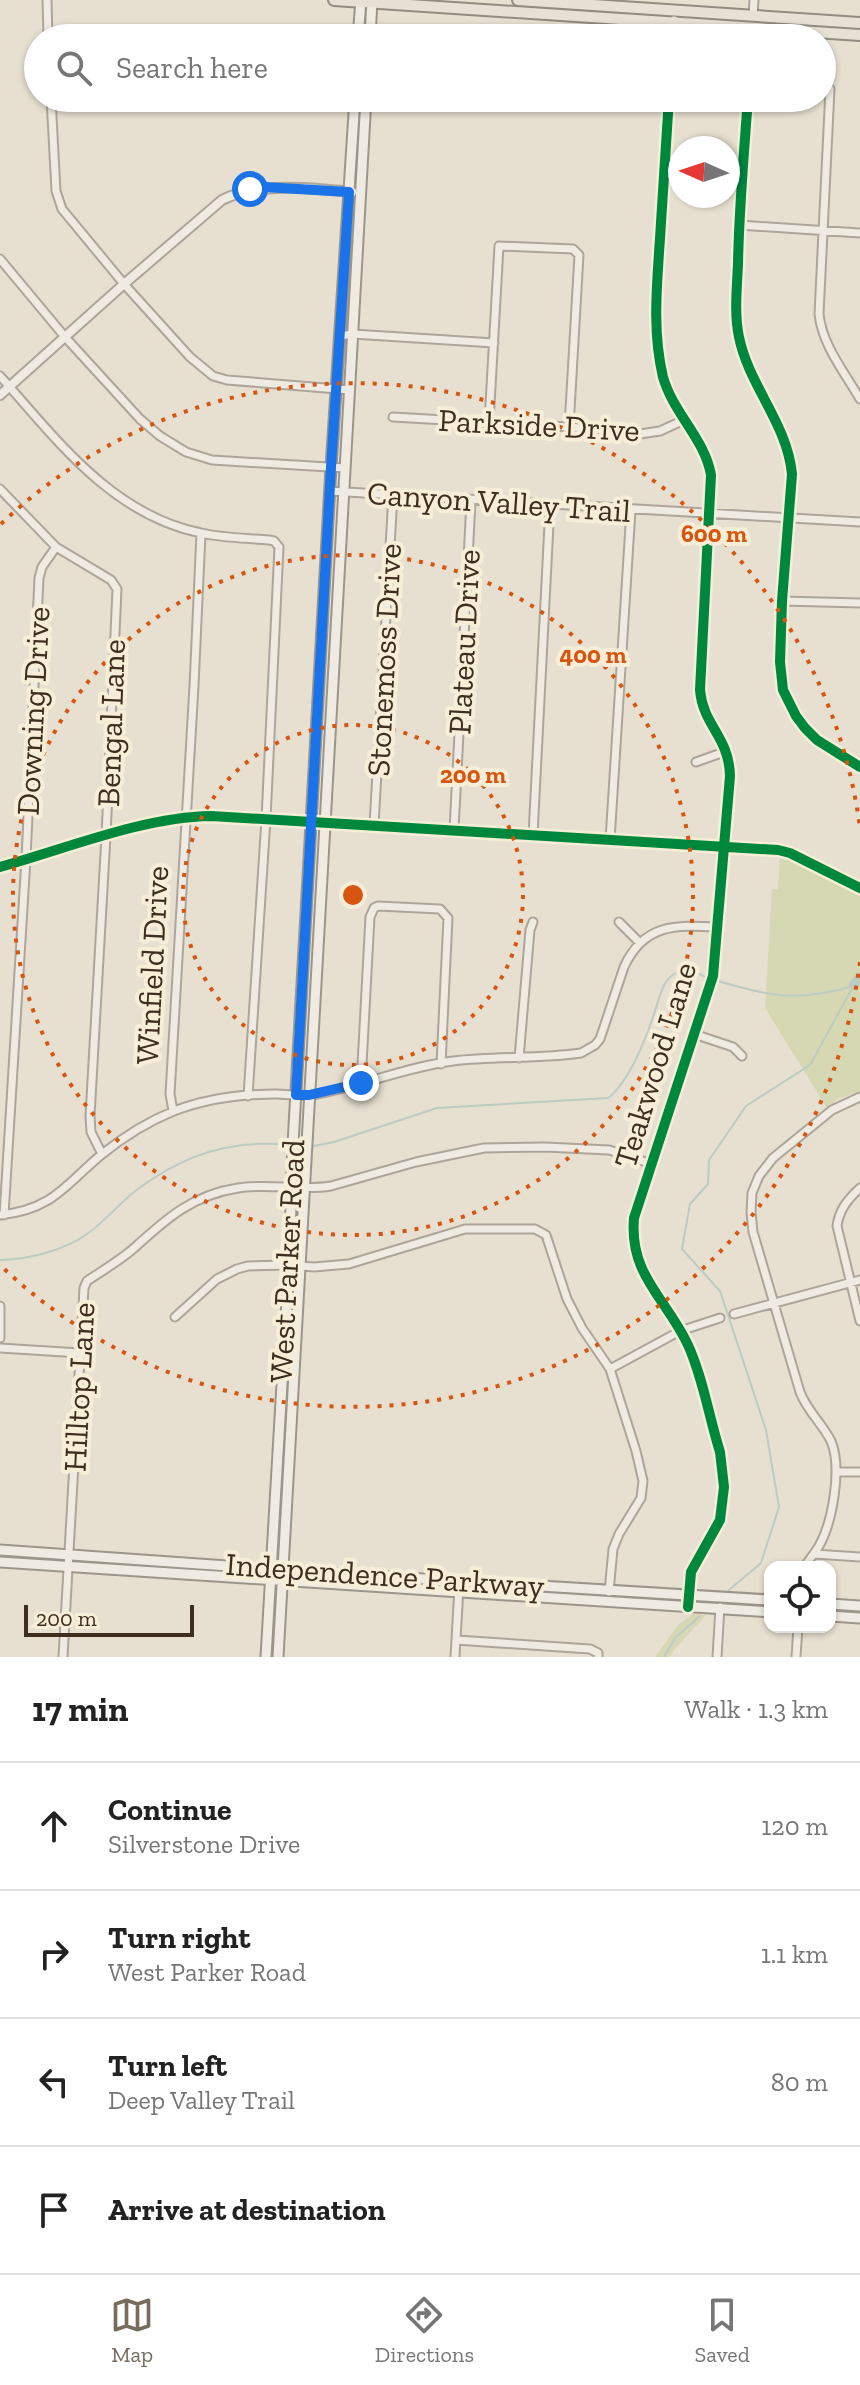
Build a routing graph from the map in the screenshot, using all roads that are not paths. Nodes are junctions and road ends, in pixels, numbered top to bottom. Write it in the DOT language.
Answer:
graph roads {
  1 [pos="47,0"];
  2 [pos="334,0"];
  3 [pos="518,0"];
  4 [pos="754,0"];
  5 [pos="366,1"];
  6 [pos="595,5"];
  7 [pos="674,10"];
  8 [pos="594,17"];
  9 [pos="674,22"];
  10 [pos="860,23"];
  11 [pos="48,24"];
  12 [pos="361,24"];
  13 [pos="368,24"];
  14 [pos="706,24"];
  15 [pos="739,24"];
  16 [pos="753,24"];
  17 [pos="833,24"];
  18 [pos="836,33"];
  19 [pos="860,35"];
  20 [pos="52,112"];
  21 [pos="354,112"];
  22 [pos="365,112"];
  23 [pos="668,112"];
  24 [pos="747,112"];
  25 [pos="829,112"];
  26 [pos="349,192"];
  27 [pos="361,193"];
  28 [pos="739,225"];
  29 [pos="823,230"];
  30 [pos="860,233"];
  31 [pos="345,258"];
  32 [pos="0,259"];
  33 [pos="357,259"];
  34 [pos="124,284"];
  35 [pos="353,334"];
  36 [pos="340,336"];
  37 [pos="65,337"];
  38 [pos="494,343"];
  39 [pos="0,376"];
  40 [pos="9,386"];
  41 [pos="337,389"];
  42 [pos="350,390"];
  43 [pos="0,395"];
  44 [pos="860,399"];
  45 [pos="393,417"];
  46 [pos="684,420"];
  47 [pos="489,422"];
  48 [pos="569,427"];
  49 [pos="331,467"];
  50 [pos="345,468"];
  51 [pos="0,489"];
  52 [pos="329,491"];
  53 [pos="343,492"];
  54 [pos="393,495"];
  55 [pos="471,501"];
  56 [pos="550,505"];
  57 [pos="631,510"];
  58 [pos="709,513"];
  59 [pos="788,519"];
  60 [pos="860,522"];
  61 [pos="201,534"];
  62 [pos="56,547"];
  63 [pos="782,601"];
  64 [pos="860,603"];
  65 [pos="727,751"];
  66 [pos="696,762"];
  67 [pos="860,767"];
  68 [pos="187,818"];
  69 [pos="266,819"];
  70 [pos="311,821"];
  71 [pos="324,822"];
  72 [pos="374,825"];
  73 [pos="454,830"];
  74 [pos="533,835"];
  75 [pos="106,836"];
  76 [pos="610,840"];
  77 [pos="724,846"];
  78 [pos="26,859"];
  79 [pos="0,867"];
  80 [pos="860,888"];
  81 [pos="533,922"];
  82 [pos="619,922"];
  83 [pos="718,927"];
  84 [pos="640,943"];
  85 [pos="694,1034"];
  86 [pos="742,1056"];
  87 [pos="519,1058"];
  88 [pos="441,1064"];
  89 [pos="361,1083"];
  90 [pos="296,1095"];
  91 [pos="309,1095"];
  92 [pos="248,1096"];
  93 [pos="860,1097"];
  94 [pos="173,1111"];
  95 [pos="102,1154"];
  96 [pos="652,1164"];
  97 [pos="291,1186"];
  98 [pos="304,1187"];
  99 [pos="860,1188"];
  100 [pos="2,1215"];
  101 [pos="294,1265"];
  102 [pos="860,1280"];
  103 [pos="850,1283"];
  104 [pos="774,1303"];
  105 [pos="0,1306"];
  106 [pos="734,1314"];
  107 [pos="175,1317"];
  108 [pos="720,1318"];
  109 [pos="860,1321"];
  110 [pos="680,1331"];
  111 [pos="284,1333"];
  112 [pos="296,1334"];
  113 [pos="0,1338"];
  114 [pos="0,1348"];
  115 [pos="80,1353"];
  116 [pos="610,1369"];
  117 [pos="280,1399"];
  118 [pos="292,1400"];
  119 [pos="837,1472"];
  120 [pos="860,1472"];
  121 [pos="276,1473"];
  122 [pos="289,1473"];
  123 [pos="0,1550"];
  124 [pos="814,1554"];
  125 [pos="68,1555"];
  126 [pos="860,1557"];
  127 [pos="174,1561"];
  128 [pos="809,1561"];
  129 [pos="0,1562"];
  130 [pos="68,1567"];
  131 [pos="271,1569"];
  132 [pos="283,1570"];
  133 [pos="173,1574"];
  134 [pos="375,1576"];
  135 [pos="459,1580"];
  136 [pos="270,1581"];
  137 [pos="282,1582"];
  138 [pos="374,1587"];
  139 [pos="609,1590"];
  140 [pos="458,1593"];
  141 [pos="689,1595"];
  142 [pos="720,1597"];
  143 [pos="764,1600"];
  144 [pos="608,1602"];
  145 [pos="836,1604"];
  146 [pos="860,1606"];
  147 [pos="688,1607"];
  148 [pos="720,1609"];
  149 [pos="764,1612"];
  150 [pos="836,1616"];
  151 [pos="860,1618"];
  152 [pos="798,1633"];
  153 [pos="456,1640"];
  154 [pos="598,1655"];
  155 [pos="63,1657"];
  156 [pos="266,1657"];
  157 [pos="278,1657"];
  158 [pos="455,1657"];
  159 [pos="717,1657"];
  160 [pos="796,1657"];
  1 -- 11 [label="street"];
  2 -- 5 [label="main road"];
  3 -- 6 [label="main road"];
  4 -- 16 [label="street"];
  5 -- 8 [label="main road"];
  5 -- 12 [label="main road"];
  5 -- 13 [label="main road"];
  6 -- 7 [label="main road"];
  6 -- 8 [label="main road"];
  7 -- 9 [label="street"];
  7 -- 15 [label="main road"];
  8 -- 9 [label="main road"];
  9 -- 14 [label="main road"];
  10 -- 17 [label="main road"];
  18 -- 19 [label="main road"];
  20 -- 34 [label="street"];
  21 -- 26 [label="main road, West Parker Road"];
  22 -- 27 [label="main road, West Parker Road"];
  23 -- 46 [label="street, Teakwood Lane"];
  24 -- 28 [label="street"];
  25 -- 29 [label="street"];
  26 -- 27 [label="street"];
  26 -- 31 [label="main road, West Parker Road"];
  26 -- 34 [label="street"];
  27 -- 33 [label="main road, West Parker Road"];
  28 -- 29 [label="street"];
  28 -- 59 [label="street"];
  29 -- 30 [label="street"];
  29 -- 44 [label="street"];
  31 -- 33 [label="main road"];
  31 -- 36 [label="main road, West Parker Road"];
  32 -- 37 [label="street, Canyon Valley Trail"];
  33 -- 35 [label="main road, West Parker Road"];
  34 -- 37 [label="street"];
  34 -- 41 [label="street"];
  35 -- 36 [label="street"];
  35 -- 38 [label="street"];
  35 -- 42 [label="main road, West Parker Road"];
  36 -- 41 [label="main road, West Parker Road"];
  37 -- 40 [label="street"];
  37 -- 49 [label="street, Canyon Valley Trail"];
  38 -- 47 [label="street"];
  38 -- 48 [label="street"];
  39 -- 40 [label="street"];
  40 -- 43 [label="street"];
  40 -- 61 [label="street"];
  41 -- 42 [label="street"];
  41 -- 49 [label="main road, West Parker Road"];
  42 -- 50 [label="main road, West Parker Road"];
  45 -- 47 [label="street, Parkside Drive"];
  46 -- 48 [label="street, Parkside Drive"];
  46 -- 58 [label="street, Teakwood Lane"];
  47 -- 48 [label="street, Parkside Drive"];
  49 -- 50 [label="street, Canyon Valley Trail"];
  49 -- 52 [label="main road, West Parker Road"];
  50 -- 53 [label="main road, West Parker Road"];
  51 -- 62 [label="street, Bengal Lane"];
  52 -- 53 [label="street, Canyon Valley Trail"];
  52 -- 70 [label="main road, West Parker Road"];
  53 -- 54 [label="street, Canyon Valley Trail"];
  53 -- 71 [label="main road, West Parker Road"];
  54 -- 55 [label="street, Canyon Valley Trail"];
  54 -- 72 [label="street, Stonemoss Drive"];
  55 -- 56 [label="street, Canyon Valley Trail"];
  55 -- 73 [label="street, Plateau Drive"];
  56 -- 57 [label="street, Canyon Valley Trail"];
  56 -- 74 [label="street"];
  57 -- 58 [label="street, Canyon Valley Trail"];
  57 -- 76 [label="street"];
  58 -- 59 [label="street, Canyon Valley Trail"];
  58 -- 65 [label="street, Teakwood Lane"];
  59 -- 60 [label="street, Canyon Valley Trail"];
  59 -- 63 [label="street"];
  61 -- 68 [label="street, Winfield Drive"];
  61 -- 69 [label="street"];
  62 -- 75 [label="street, Bengal Lane"];
  62 -- 78 [label="street, Downing Drive"];
  63 -- 64 [label="street"];
  63 -- 67 [label="street"];
  65 -- 66 [label="street"];
  65 -- 77 [label="street, Teakwood Lane"];
  68 -- 69 [label="street"];
  68 -- 75 [label="street"];
  68 -- 94 [label="street, Winfield Drive"];
  69 -- 70 [label="street"];
  69 -- 92 [label="street"];
  70 -- 71 [label="street"];
  70 -- 90 [label="main road, West Parker Road"];
  71 -- 72 [label="street"];
  71 -- 91 [label="main road, West Parker Road"];
  72 -- 73 [label="street"];
  73 -- 74 [label="street"];
  74 -- 76 [label="street"];
  75 -- 78 [label="street"];
  75 -- 95 [label="street, Bengal Lane"];
  76 -- 77 [label="street"];
  77 -- 80 [label="street"];
  77 -- 83 [label="street, Teakwood Lane"];
  78 -- 79 [label="street"];
  78 -- 100 [label="street, Downing Drive"];
  81 -- 87 [label="street"];
  82 -- 84 [label="street"];
  83 -- 84 [label="street"];
  83 -- 85 [label="street, Teakwood Lane"];
  84 -- 87 [label="street"];
  85 -- 86 [label="street"];
  85 -- 96 [label="street, Teakwood Lane"];
  87 -- 88 [label="street"];
  88 -- 89 [label="street"];
  88 -- 89 [label="street"];
  89 -- 91 [label="street"];
  90 -- 91 [label="street"];
  90 -- 92 [label="street"];
  90 -- 97 [label="main road, West Parker Road"];
  91 -- 98 [label="main road, West Parker Road"];
  92 -- 94 [label="street"];
  93 -- 104 [label="street"];
  94 -- 95 [label="street"];
  95 -- 100 [label="street"];
  96 -- 98 [label="street, Hilltop Lane"];
  96 -- 110 [label="street, Teakwood Lane"];
  97 -- 98 [label="street, Hilltop Lane"];
  97 -- 101 [label="main road, West Parker Road"];
  97 -- 115 [label="street, Hilltop Lane"];
  98 -- 101 [label="main road, West Parker Road"];
  99 -- 103 [label="street"];
  101 -- 107 [label="street"];
  101 -- 111 [label="main road, West Parker Road"];
  101 -- 112 [label="main road, West Parker Road"];
  101 -- 116 [label="street"];
  102 -- 103 [label="street"];
  103 -- 104 [label="street"];
  103 -- 109 [label="street"];
  104 -- 106 [label="street"];
  104 -- 119 [label="street"];
  105 -- 113 [label="street"];
  108 -- 110 [label="street"];
  110 -- 116 [label="street"];
  110 -- 141 [label="street, Teakwood Lane"];
  111 -- 112 [label="main road"];
  111 -- 117 [label="main road, West Parker Road"];
  112 -- 118 [label="main road, West Parker Road"];
  114 -- 115 [label="street"];
  115 -- 125 [label="street, Hilltop Lane"];
  116 -- 139 [label="street"];
  117 -- 118 [label="main road"];
  117 -- 121 [label="main road, West Parker Road"];
  118 -- 122 [label="main road, West Parker Road"];
  119 -- 120 [label="street"];
  119 -- 124 [label="street"];
  121 -- 122 [label="main road"];
  121 -- 131 [label="main road, West Parker Road"];
  122 -- 132 [label="main road, West Parker Road"];
  123 -- 125 [label="main road, Independence Parkway"];
  124 -- 126 [label="street"];
  124 -- 128 [label="street"];
  125 -- 127 [label="main road, Independence Parkway"];
  125 -- 130 [label="street, Hilltop Lane"];
  127 -- 131 [label="main road, Independence Parkway"];
  127 -- 133 [label="main road"];
  129 -- 130 [label="main road, Independence Parkway"];
  130 -- 133 [label="main road, Independence Parkway"];
  130 -- 155 [label="street, Hilltop Lane"];
  131 -- 132 [label="main road, Independence Parkway"];
  131 -- 136 [label="main road, West Parker Road"];
  132 -- 134 [label="main road, Independence Parkway"];
  132 -- 137 [label="main road, West Parker Road"];
  133 -- 136 [label="main road, Independence Parkway"];
  134 -- 135 [label="main road, Independence Parkway"];
  134 -- 138 [label="main road"];
  135 -- 139 [label="main road, Independence Parkway"];
  135 -- 140 [label="street"];
  136 -- 137 [label="main road, Independence Parkway"];
  136 -- 156 [label="main road, West Parker Road"];
  137 -- 138 [label="main road, Independence Parkway"];
  137 -- 157 [label="main road, West Parker Road"];
  138 -- 140 [label="main road, Independence Parkway"];
  139 -- 141 [label="main road, Independence Parkway"];
  139 -- 144 [label="street"];
  140 -- 144 [label="main road, Independence Parkway"];
  140 -- 153 [label="street"];
  141 -- 142 [label="main road, Independence Parkway"];
  141 -- 147 [label="street, Teakwood Lane"];
  142 -- 143 [label="main road, Independence Parkway"];
  142 -- 148 [label="street"];
  144 -- 147 [label="main road, Independence Parkway"];
  145 -- 146 [label="main road"];
  147 -- 148 [label="main road, Independence Parkway"];
  148 -- 149 [label="main road, Independence Parkway"];
  148 -- 159 [label="street"];
  150 -- 151 [label="main road"];
  152 -- 160 [label="street"];
  153 -- 154 [label="street"];
  153 -- 158 [label="street"];
}
